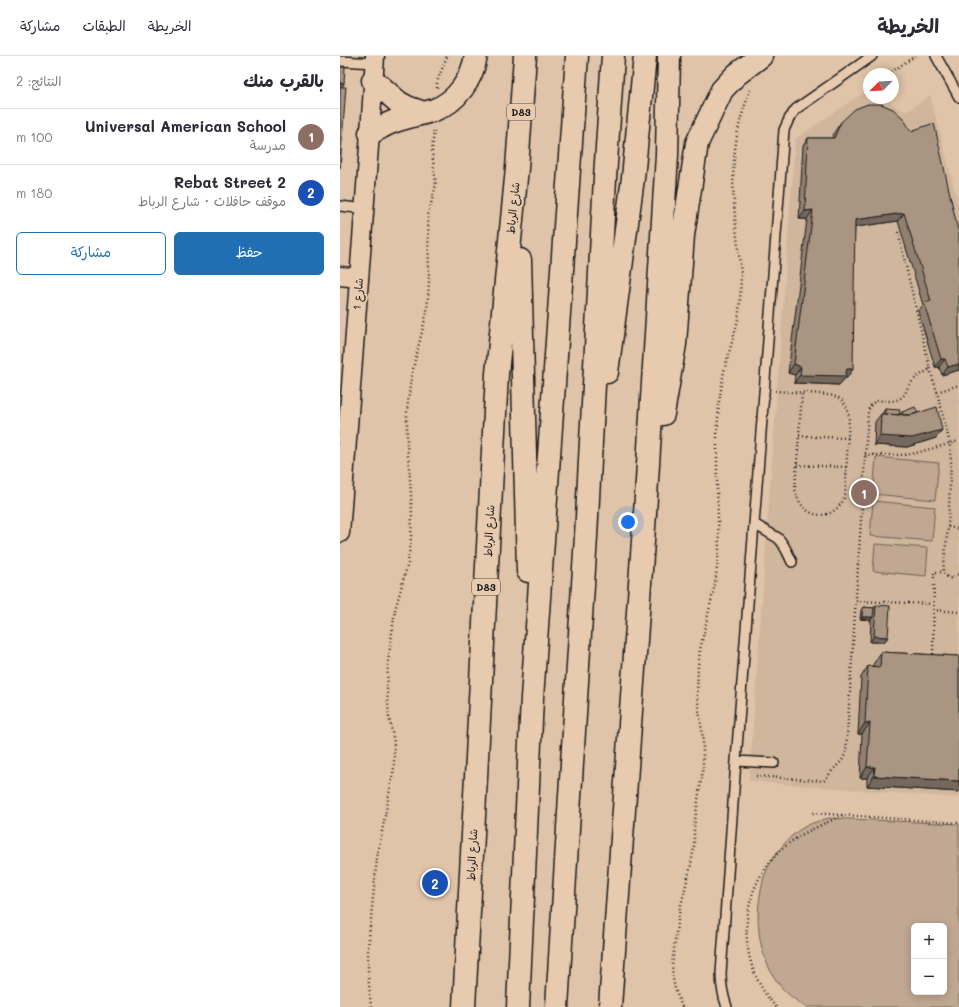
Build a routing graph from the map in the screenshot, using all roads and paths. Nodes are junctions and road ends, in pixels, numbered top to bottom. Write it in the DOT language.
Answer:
graph roads {
  1 [pos="447,56"];
  2 [pos="476,56"];
  3 [pos="525,56"];
  4 [pos="577,56"];
  5 [pos="613,56"];
  6 [pos="645,56"];
  7 [pos="669,56"];
  8 [pos="761,56"];
  9 [pos="872,56"];
  10 [pos="915,56"];
  11 [pos="936,56"];
  12 [pos="340,61"];
  13 [pos="374,66"];
  14 [pos="897,68"];
  15 [pos="751,86"];
  16 [pos="959,97"];
  17 [pos="430,111"];
  18 [pos="370,133"];
  19 [pos="517,168"];
  20 [pos="340,206"];
  21 [pos="365,209"];
  22 [pos="898,232"];
  23 [pos="340,276"];
  24 [pos="359,278"];
  25 [pos="930,368"];
  26 [pos="959,385"];
  27 [pos="764,390"];
  28 [pos="937,392"];
  29 [pos="802,393"];
  30 [pos="799,436"];
  31 [pos="848,438"];
  32 [pos="959,441"];
  33 [pos="950,444"];
  34 [pos="865,455"];
  35 [pos="797,465"];
  36 [pos="846,466"];
  37 [pos="645,513"];
  38 [pos="754,524"];
  39 [pos="948,527"];
  40 [pos="959,528"];
  41 [pos="340,533"];
  42 [pos="586,536"];
  43 [pos="792,562"];
  44 [pos="943,572"];
  45 [pos="959,574"];
  46 [pos="856,601"];
  47 [pos="934,604"];
  48 [pos="933,610"];
  49 [pos="959,612"];
  50 [pos="933,659"];
  51 [pos="532,698"];
  52 [pos="736,761"];
  53 [pos="774,763"];
  54 [pos="735,774"];
  55 [pos="813,813"];
  56 [pos="843,815"];
  57 [pos="959,823"];
  58 [pos="372,1007"];
  59 [pos="464,1007"];
  60 [pos="518,1007"];
  61 [pos="558,1007"];
  62 [pos="610,1007"];
  63 [pos="682,1007"];
  64 [pos="727,1007"];
  65 [pos="776,1007"];
  1 -- 17 [label="path"];
  2 -- 17 [label="highway"];
  3 -- 19 [label="highway, شارع الرباط / D83"];
  4 -- 51 [label="highway"];
  5 -- 42 [label="highway"];
  6 -- 42 [label="highway"];
  7 -- 37 [label="highway"];
  8 -- 37 [label="highway"];
  9 -- 27 [label="lane"];
  10 -- 14 [label="path"];
  11 -- 16 [label="lane"];
  12 -- 13 [label="lane"];
  13 -- 17 [label="highway"];
  13 -- 18 [label="street, شارع 1"];
  15 -- 63 [label="path"];
  17 -- 18 [label="highway"];
  17 -- 58 [label="path"];
  18 -- 21 [label="street, شارع 1"];
  19 -- 51 [label="highway"];
  19 -- 59 [label="highway, شارع الرباط / D83"];
  20 -- 21 [label="lane"];
  21 -- 24 [label="street, شارع 1"];
  22 -- 25 [label="path"];
  23 -- 24 [label="street"];
  24 -- 41 [label="street, شارع 1"];
  25 -- 28 [label="path"];
  25 -- 34 [label="path"];
  26 -- 28 [label="path"];
  27 -- 29 [label="path"];
  27 -- 38 [label="lane"];
  28 -- 33 [label="path"];
  29 -- 30 [label="path"];
  29 -- 31 [label="path"];
  30 -- 31 [label="path"];
  30 -- 35 [label="path"];
  31 -- 36 [label="path"];
  32 -- 33 [label="path"];
  33 -- 34 [label="path"];
  33 -- 39 [label="path"];
  34 -- 46 [label="path"];
  35 -- 36 [label="path"];
  35 -- 36 [label="path"];
  37 -- 62 [label="highway"];
  38 -- 43 [label="lane"];
  38 -- 52 [label="lane"];
  39 -- 40 [label="path"];
  39 -- 44 [label="path"];
  42 -- 61 [label="highway"];
  44 -- 45 [label="path"];
  44 -- 47 [label="path"];
  46 -- 47 [label="path"];
  46 -- 54 [label="path"];
  47 -- 48 [label="path"];
  48 -- 49 [label="path"];
  48 -- 50 [label="path"];
  51 -- 60 [label="highway"];
  52 -- 53 [label="lane"];
  52 -- 54 [label="lane"];
  54 -- 64 [label="lane"];
  55 -- 56 [label="path"];
  56 -- 57 [label="path"];
  56 -- 65 [label="path"];
}
